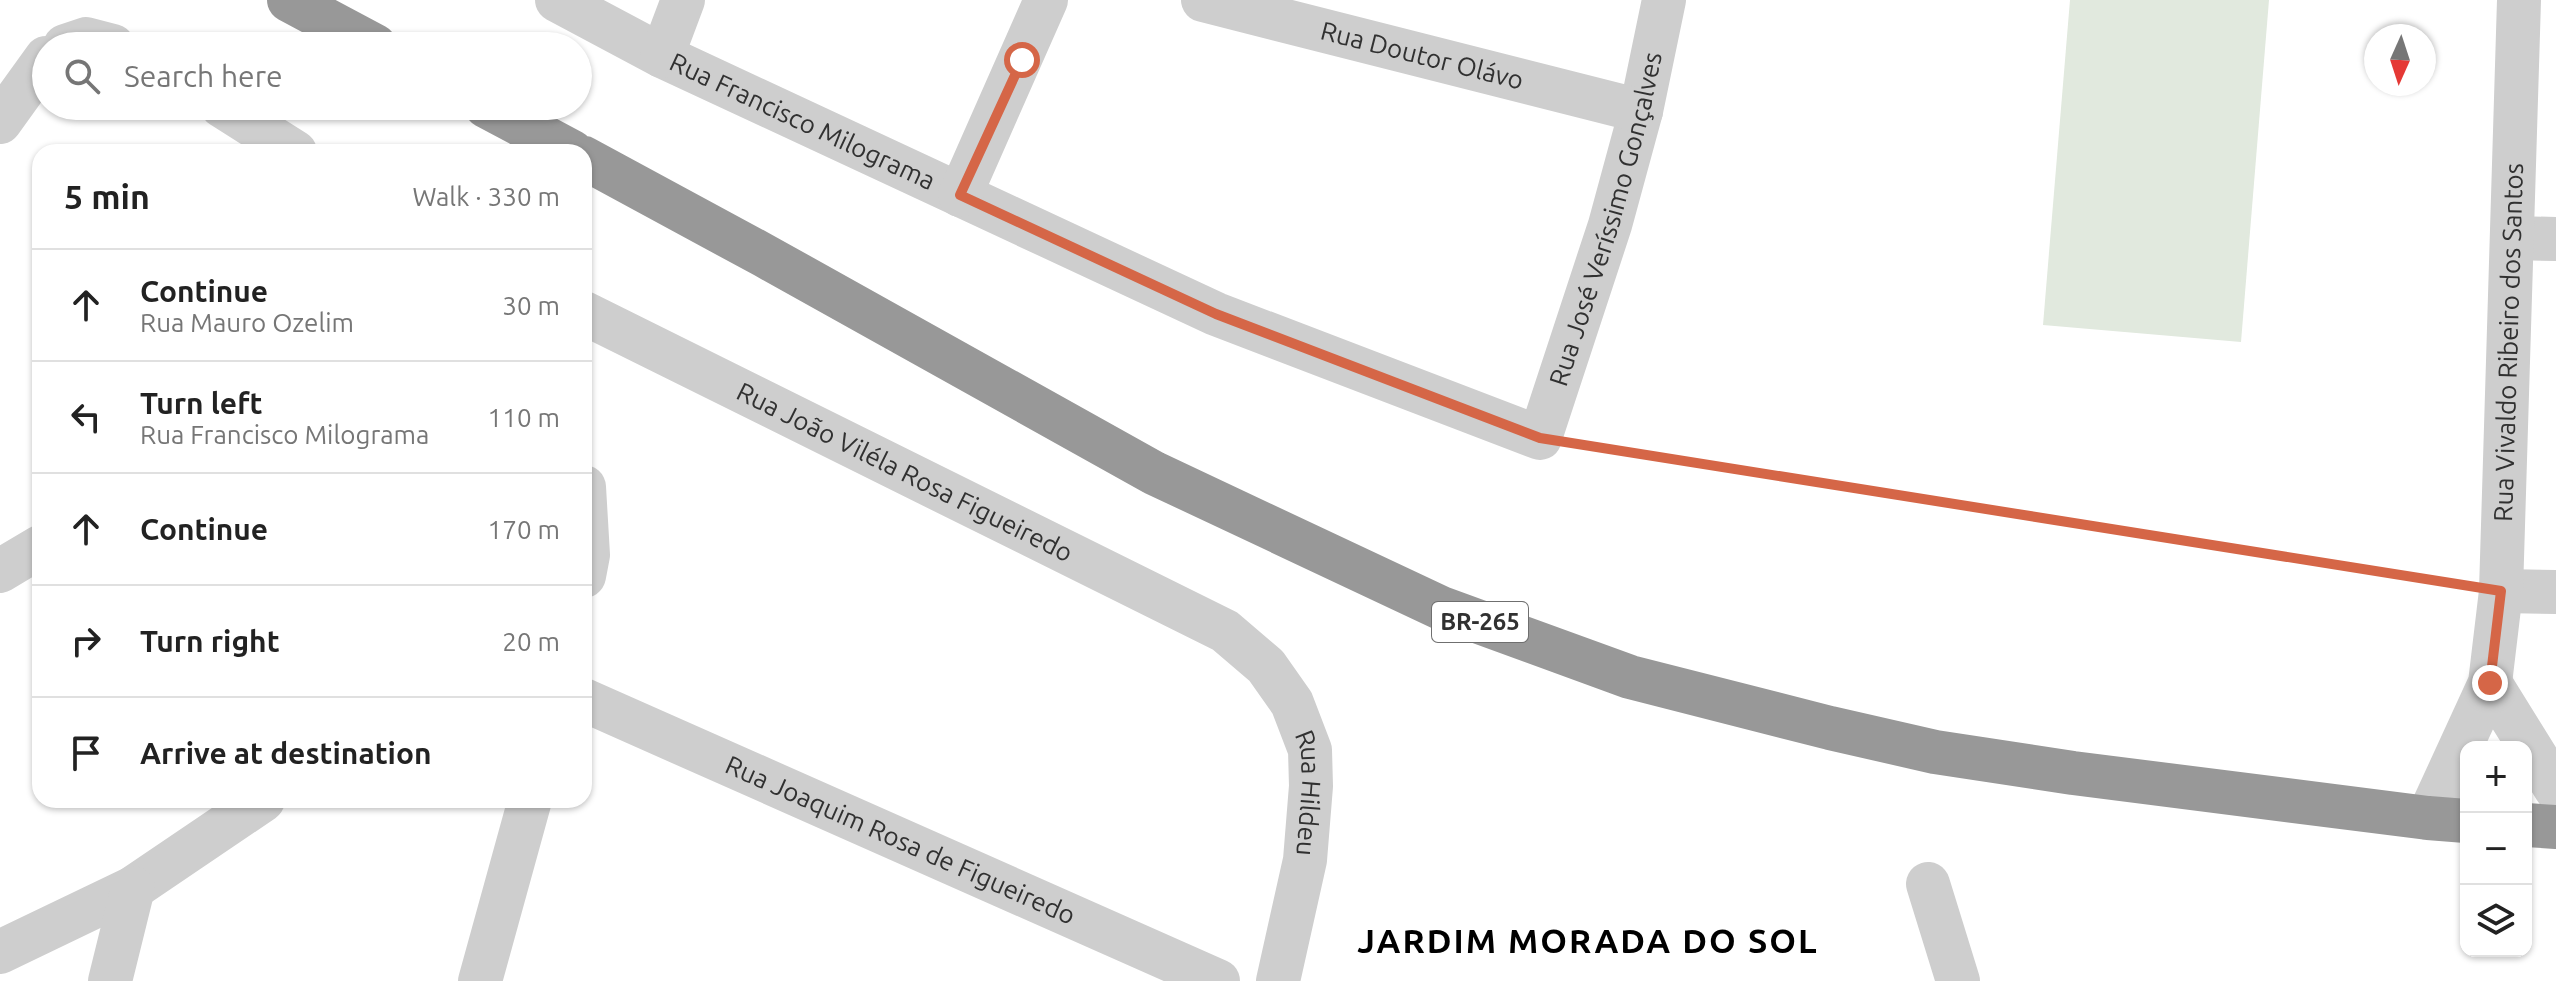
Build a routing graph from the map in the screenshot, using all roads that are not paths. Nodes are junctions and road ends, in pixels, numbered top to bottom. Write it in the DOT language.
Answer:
graph roads {
  1 [pos="289,0"];
  2 [pos="557,0"];
  3 [pos="683,0"];
  4 [pos="1046,0"];
  5 [pos="1203,0"];
  6 [pos="1664,0"];
  7 [pos="2519,0"];
  8 [pos="349,32"];
  9 [pos="662,56"];
  10 [pos="32,77"];
  11 [pos="1641,111"];
  12 [pos="244,120"];
  13 [pos="512,120"];
  14 [pos="0,122"];
  15 [pos="282,144"];
  16 [pos="557,144"];
  17 [pos="592,162"];
  18 [pos="960,195"];
  19 [pos="2513,238"];
  20 [pos="2556,239"];
  21 [pos="592,317"];
  22 [pos="1540,438"];
  23 [pos="32,552"];
  24 [pos="0,571"];
  25 [pos="2501,591"];
  26 [pos="2556,592"];
  27 [pos="1225,631"];
  28 [pos="2490,683"];
  29 [pos="592,704"];
  30 [pos="2556,789"];
  31 [pos="251,808"];
  32 [pos="528,808"];
  33 [pos="2447,819"];
  34 [pos="2532,825"];
  35 [pos="2556,827"];
  36 [pos="1928,884"];
  37 [pos="133,888"];
  38 [pos="0,952"];
  39 [pos="110,981"];
  40 [pos="480,981"];
  41 [pos="1218,981"];
  42 [pos="1278,981"];
  43 [pos="1958,981"];
  1 -- 8 [label="highway"];
  2 -- 9 [label="street, Rua Francisco Milograma"];
  3 -- 9 [label="street"];
  4 -- 18 [label="street"];
  5 -- 11 [label="street, Rua Doutor Olávo"];
  6 -- 11 [label="street, Rua José Veríssimo Gonçalves"];
  7 -- 19 [label="street, Rua Vivaldo Ribeiro dos Santos"];
  9 -- 18 [label="street, Rua Francisco Milograma"];
  10 -- 14 [label="street"];
  11 -- 22 [label="street, Rua José Veríssimo Gonçalves"];
  12 -- 15 [label="street"];
  13 -- 16 [label="highway"];
  17 -- 33 [label="highway, BR-265"];
  18 -- 22 [label="street, Rua Francisco Milograma"];
  19 -- 20 [label="street"];
  19 -- 25 [label="street, Rua Vivaldo Ribeiro dos Santos"];
  21 -- 27 [label="street, Rua João Viléla Rosa Figueiredo"];
  23 -- 24 [label="street"];
  25 -- 26 [label="street"];
  25 -- 28 [label="street, Rua Vivaldo Ribeiro dos Santos"];
  27 -- 42 [label="street, Rua Hildeu"];
  28 -- 30 [label="street"];
  28 -- 33 [label="street, Rua Vivaldo Ribeiro dos Santos"];
  29 -- 41 [label="street, Rua Joaquim Rosa de Figueiredo"];
  31 -- 37 [label="street"];
  32 -- 40 [label="street"];
  34 -- 35 [label="highway"];
  36 -- 43 [label="street"];
  37 -- 38 [label="street"];
  37 -- 39 [label="street"];
}
